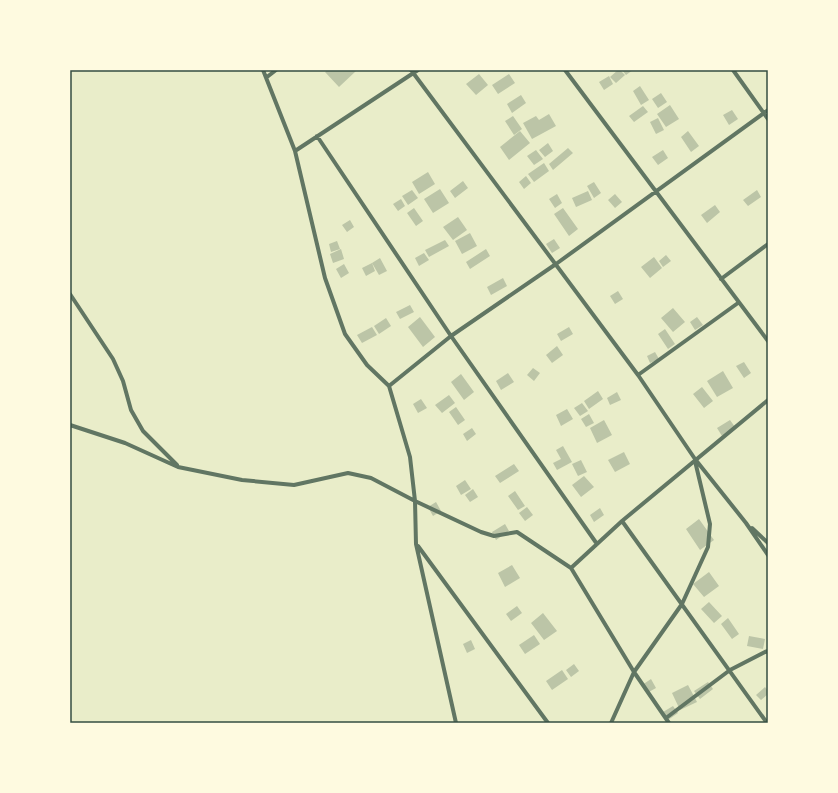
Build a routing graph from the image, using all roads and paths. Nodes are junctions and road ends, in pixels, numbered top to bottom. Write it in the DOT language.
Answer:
graph roads {
  1 [pos="263,70"];
  2 [pos="276,70"];
  3 [pos="418,70"];
  4 [pos="565,70"];
  5 [pos="733,70"];
  6 [pos="413,72"];
  7 [pos="267,77"];
  8 [pos="768,110"];
  9 [pos="764,113"];
  10 [pos="768,119"];
  11 [pos="317,136"];
  12 [pos="295,151"];
  13 [pos="656,192"];
  14 [pos="768,244"];
  15 [pos="556,264"];
  16 [pos="721,279"];
  17 [pos="70,294"];
  18 [pos="738,303"];
  19 [pos="452,336"];
  20 [pos="768,341"];
  21 [pos="638,375"];
  22 [pos="389,386"];
  23 [pos="768,400"];
  24 [pos="70,425"];
  25 [pos="695,459"];
  26 [pos="178,467"];
  27 [pos="416,501"];
  28 [pos="622,521"];
  29 [pos="746,523"];
  30 [pos="768,543"];
  31 [pos="416,544"];
  32 [pos="597,544"];
  33 [pos="768,555"];
  34 [pos="571,568"];
  35 [pos="682,604"];
  36 [pos="768,651"];
  37 [pos="730,670"];
  38 [pos="634,672"];
  39 [pos="666,718"];
  40 [pos="456,723"];
  41 [pos="548,723"];
  42 [pos="611,723"];
  43 [pos="669,723"];
  44 [pos="767,723"];
  1 -- 7 [label="street"];
  2 -- 7 [label="street"];
  3 -- 6 [label="street"];
  4 -- 13 [label="street"];
  5 -- 9 [label="street"];
  6 -- 11 [label="street"];
  6 -- 15 [label="street"];
  7 -- 12 [label="street"];
  8 -- 9 [label="street"];
  9 -- 10 [label="street"];
  9 -- 13 [label="street"];
  11 -- 12 [label="street"];
  11 -- 19 [label="street"];
  12 -- 22 [label="street"];
  13 -- 15 [label="street"];
  13 -- 16 [label="street"];
  14 -- 16 [label="street"];
  15 -- 19 [label="street"];
  15 -- 21 [label="street"];
  16 -- 18 [label="street"];
  17 -- 26 [label="street"];
  18 -- 20 [label="street"];
  18 -- 21 [label="street"];
  19 -- 22 [label="street"];
  19 -- 32 [label="street"];
  21 -- 25 [label="street"];
  22 -- 27 [label="street"];
  23 -- 25 [label="street"];
  24 -- 26 [label="street"];
  25 -- 28 [label="street"];
  25 -- 29 [label="street"];
  25 -- 35 [label="street"];
  26 -- 27 [label="street"];
  27 -- 31 [label="street"];
  27 -- 34 [label="street"];
  28 -- 32 [label="street"];
  28 -- 35 [label="street"];
  29 -- 30 [label="street"];
  29 -- 33 [label="street"];
  31 -- 40 [label="street"];
  31 -- 41 [label="street"];
  32 -- 34 [label="street"];
  34 -- 38 [label="street"];
  35 -- 37 [label="street"];
  35 -- 38 [label="street"];
  36 -- 37 [label="street"];
  37 -- 39 [label="street"];
  37 -- 44 [label="street"];
  38 -- 39 [label="street"];
  38 -- 42 [label="street"];
  39 -- 43 [label="street"];
}
